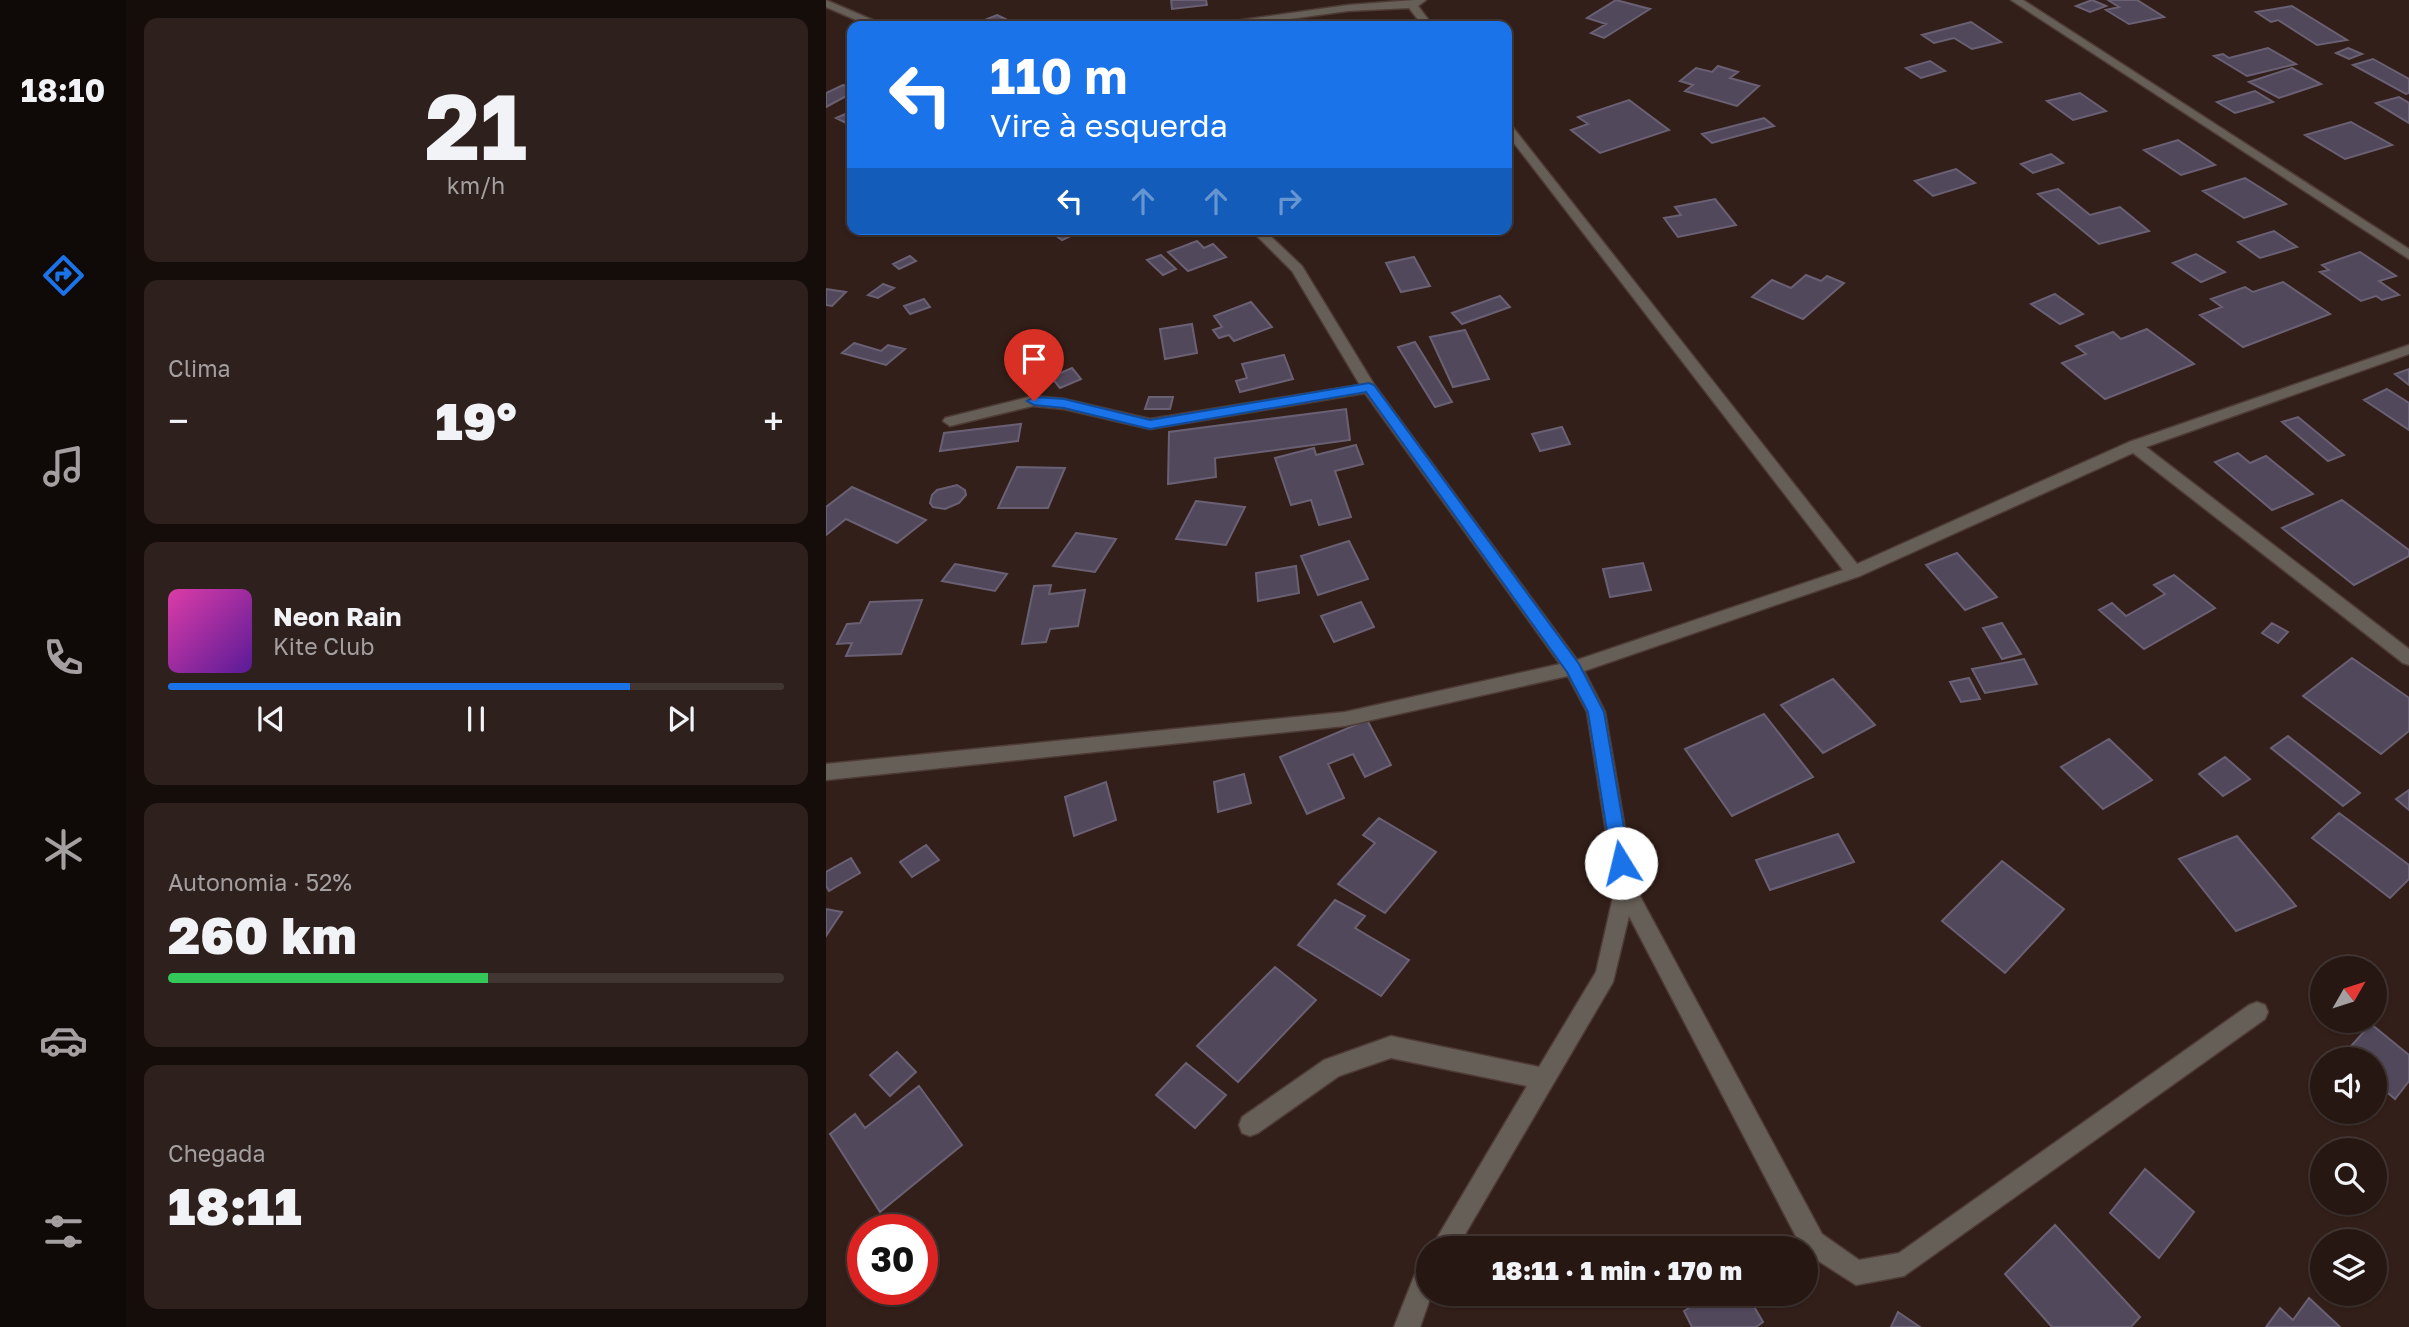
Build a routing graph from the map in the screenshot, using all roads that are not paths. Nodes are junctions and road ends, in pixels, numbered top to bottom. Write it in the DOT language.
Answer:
graph roads {
  1 [pos="2017,0"];
  2 [pos="1416,2"];
  3 [pos="826,3"];
  4 [pos="867,21"];
  5 [pos="1256,21"];
  6 [pos="1426,21"];
  7 [pos="1512,133"];
  8 [pos="1262,235"];
  9 [pos="2409,255"];
  10 [pos="2409,349"];
  11 [pos="1369,388"];
  12 [pos="950,421"];
  13 [pos="2134,446"];
  14 [pos="1854,572"];
  15 [pos="2409,658"];
  16 [pos="1573,668"];
  17 [pos="826,772"];
  18 [pos="1625,888"];
  19 [pos="2257,1012"];
  20 [pos="1544,1079"];
  21 [pos="1250,1125"];
  22 [pos="1450,1236"];
  23 [pos="1416,1304"];
  24 [pos="1407,1327"];
  1 -- 9 [label="street"];
  2 -- 5 [label="street"];
  2 -- 6 [label="street"];
  3 -- 4 [label="street"];
  7 -- 14 [label="street"];
  8 -- 11 [label="street"];
  10 -- 13 [label="street"];
  11 -- 12 [label="street"];
  11 -- 16 [label="street"];
  13 -- 14 [label="street"];
  13 -- 15 [label="street"];
  14 -- 16 [label="street"];
  16 -- 17 [label="street"];
  16 -- 18 [label="street"];
  18 -- 19 [label="street"];
  18 -- 20 [label="street"];
  20 -- 21 [label="street"];
  20 -- 22 [label="street"];
  23 -- 24 [label="street"];
}
